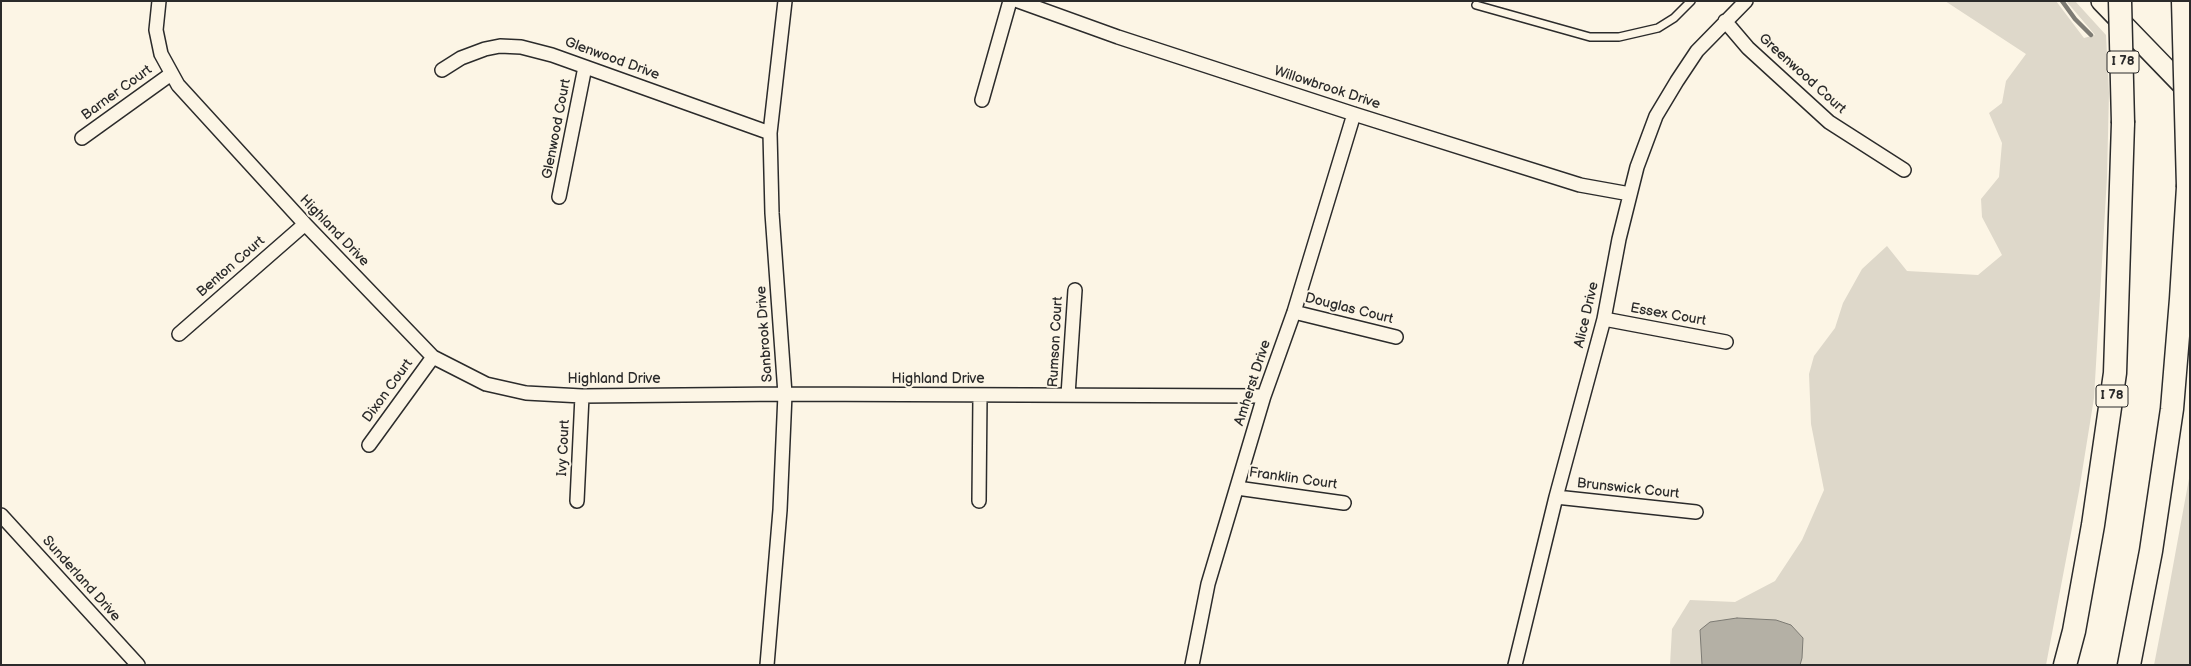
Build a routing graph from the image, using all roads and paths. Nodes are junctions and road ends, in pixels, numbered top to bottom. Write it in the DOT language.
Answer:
graph roads {
  1 [pos="160,1"];
  2 [pos="785,1"];
  3 [pos="1010,1"];
  4 [pos="1018,1"];
  5 [pos="1691,1"];
  6 [pos="1746,1"];
  7 [pos="2101,1"];
  8 [pos="2120,1"];
  9 [pos="2183,1"];
  10 [pos="1476,5"];
  11 [pos="1725,21"];
  12 [pos="585,67"];
  13 [pos="442,70"];
  14 [pos="171,74"];
  15 [pos="2190,93"];
  16 [pos="982,100"];
  17 [pos="1354,114"];
  18 [pos="770,133"];
  19 [pos="82,138"];
  20 [pos="1904,170"];
  21 [pos="1630,194"];
  22 [pos="559,197"];
  23 [pos="304,224"];
  24 [pos="1074,290"];
  25 [pos="1294,312"];
  26 [pos="1604,319"];
  27 [pos="179,334"];
  28 [pos="1396,337"];
  29 [pos="1726,342"];
  30 [pos="433,357"];
  31 [pos="785,394"];
  32 [pos="1068,395"];
  33 [pos="582,396"];
  34 [pos="980,396"];
  35 [pos="1264,396"];
  36 [pos="369,445"];
  37 [pos="1237,488"];
  38 [pos="1556,497"];
  39 [pos="578,501"];
  40 [pos="979,501"];
  41 [pos="1344,503"];
  42 [pos="1696,512"];
  43 [pos="1,515"];
  44 [pos="138,665"];
  45 [pos="767,665"];
  46 [pos="1192,665"];
  47 [pos="1515,665"];
  48 [pos="2065,665"];
  49 [pos="2129,665"];
  1 -- 14 [label="street, Highland Drive"];
  2 -- 18 [label="street, Sanbrook Drive"];
  3 -- 16 [label="street"];
  4 -- 17 [label="street, Willowbrook Drive"];
  5 -- 10 [label="lane"];
  6 -- 11 [label="street, Alice Drive"];
  7 -- 15 [label="street"];
  8 -- 48 [label="highway, I 78, bridge"];
  9 -- 49 [label="highway, bridge"];
  11 -- 20 [label="street, Greenwood Court"];
  11 -- 21 [label="street, Alice Drive"];
  12 -- 13 [label="street, Glenwood Drive"];
  12 -- 18 [label="street, Glenwood Drive"];
  12 -- 22 [label="street, Glenwood Court"];
  14 -- 19 [label="street, Barner Court"];
  14 -- 23 [label="street, Highland Drive"];
  17 -- 21 [label="street, Willowbrook Drive"];
  17 -- 25 [label="street, Amherst Drive"];
  18 -- 31 [label="street, Sanbrook Drive"];
  21 -- 26 [label="street, Alice Drive"];
  23 -- 27 [label="street, Benton Court"];
  23 -- 30 [label="street, Highland Drive"];
  24 -- 32 [label="street, Rumson Court"];
  25 -- 28 [label="street, Douglas Court"];
  25 -- 35 [label="street, Amherst Drive"];
  26 -- 29 [label="street, Essex Court"];
  26 -- 38 [label="street, Alice Drive"];
  30 -- 33 [label="street, Highland Drive"];
  30 -- 36 [label="street, Dixon Court"];
  31 -- 33 [label="street, Highland Drive"];
  31 -- 34 [label="street, Highland Drive"];
  31 -- 45 [label="street, Sanbrook Drive"];
  32 -- 34 [label="street, Highland Drive"];
  32 -- 35 [label="street, Highland Drive"];
  33 -- 39 [label="street, Ivy Court"];
  34 -- 40 [label="street"];
  35 -- 37 [label="street, Amherst Drive"];
  37 -- 41 [label="street, Franklin Court"];
  37 -- 46 [label="street, Amherst Drive"];
  38 -- 42 [label="street, Brunswick Court"];
  38 -- 47 [label="street, Alice Drive"];
  43 -- 44 [label="street, Sunderland Drive"];
}
